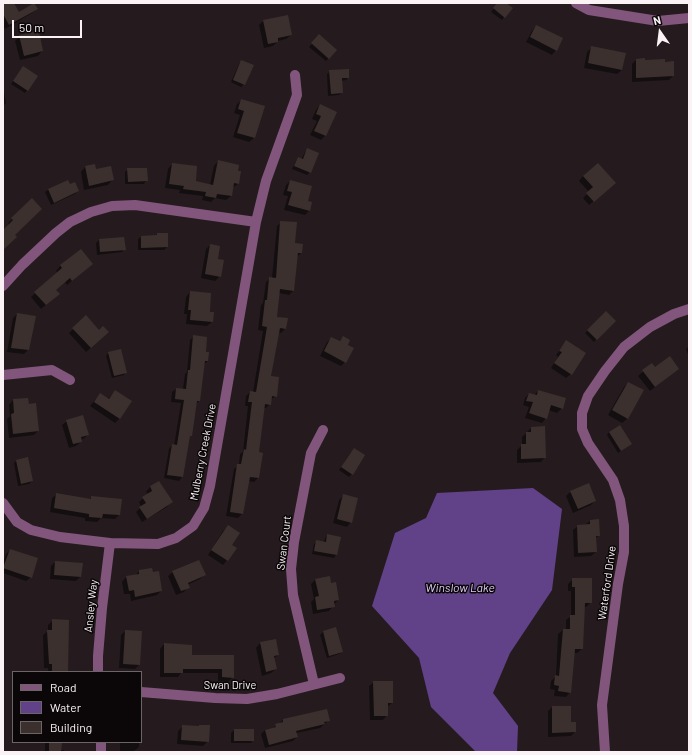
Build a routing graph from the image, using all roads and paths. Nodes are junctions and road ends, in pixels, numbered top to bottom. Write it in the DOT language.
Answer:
graph roads {
  1 [pos="576,3"];
  2 [pos="689,18"];
  3 [pos="295,75"];
  4 [pos="256,222"];
  5 [pos="3,286"];
  6 [pos="689,309"];
  7 [pos="3,375"];
  8 [pos="70,380"];
  9 [pos="323,430"];
  10 [pos="3,503"];
  11 [pos="110,543"];
  12 [pos="98,671"];
  13 [pos="340,678"];
  14 [pos="314,684"];
  15 [pos="142,692"];
  16 [pos="605,752"];
  1 -- 2 [label="street"];
  3 -- 4 [label="street, Mulberry Creek Drive"];
  4 -- 5 [label="street"];
  4 -- 11 [label="street, Mulberry Creek Drive"];
  6 -- 16 [label="street, Waterford Drive"];
  7 -- 8 [label="street"];
  9 -- 14 [label="street, Swan Court"];
  10 -- 11 [label="street, Mulberry Creek Drive"];
  11 -- 12 [label="street, Ansley Way"];
  13 -- 14 [label="street, Swan Drive"];
  14 -- 15 [label="street, Swan Drive"];
}
